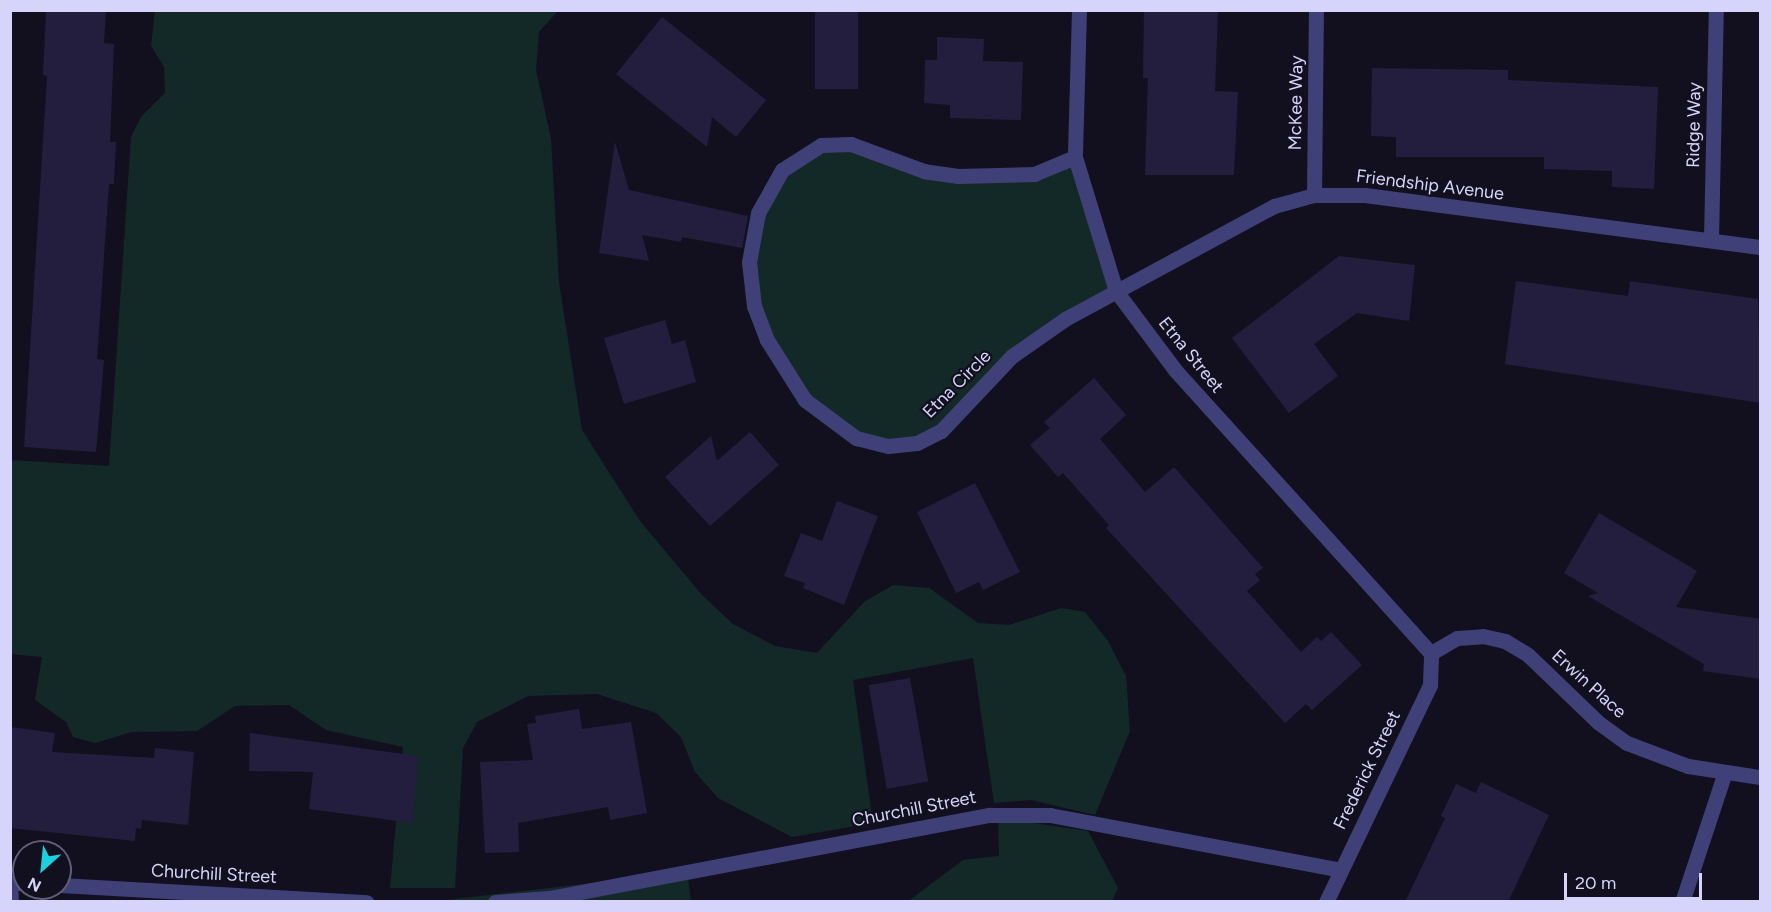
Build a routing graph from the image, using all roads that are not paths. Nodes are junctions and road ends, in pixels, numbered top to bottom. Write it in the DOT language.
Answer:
graph roads {
  1 [pos="1079,10"];
  2 [pos="1316,10"];
  3 [pos="1716,10"];
  4 [pos="1075,157"];
  5 [pos="1314,195"];
  6 [pos="1711,240"];
  7 [pos="1761,247"];
  8 [pos="1116,291"];
  9 [pos="1431,653"];
  10 [pos="1725,772"];
  11 [pos="1761,777"];
  12 [pos="1341,870"];
  13 [pos="10,883"];
  14 [pos="72,886"];
  15 [pos="11,902"];
  16 [pos="367,902"];
  17 [pos="495,902"];
  18 [pos="1326,902"];
  19 [pos="1682,902"];
  1 -- 4 [label="street, Etna Street"];
  2 -- 5 [label="street, McKee Way"];
  3 -- 6 [label="street, Ridge Way"];
  4 -- 8 [label="street, Etna Street"];
  4 -- 8 [label="street, Etna Circle"];
  5 -- 6 [label="street, Friendship Avenue"];
  5 -- 8 [label="street, Friendship Avenue"];
  6 -- 7 [label="street, Friendship Avenue"];
  8 -- 9 [label="street, Etna Street"];
  9 -- 10 [label="street, Erwin Place"];
  9 -- 12 [label="street, Frederick Street"];
  10 -- 11 [label="street, Erwin Place"];
  10 -- 19 [label="street"];
  12 -- 17 [label="street, Churchill Street"];
  12 -- 18 [label="street, Frederick Street"];
  13 -- 15 [label="street"];
  14 -- 16 [label="street, Churchill Street"];
}
